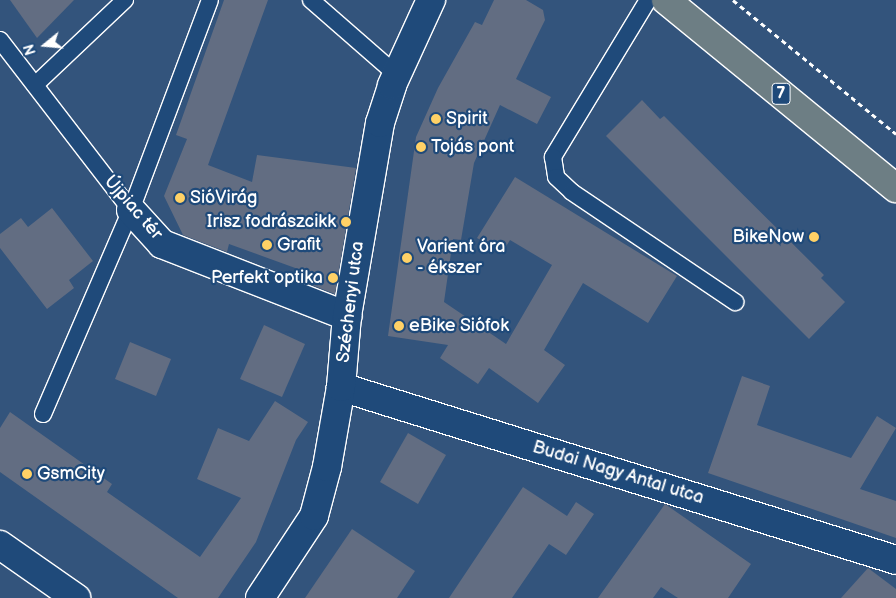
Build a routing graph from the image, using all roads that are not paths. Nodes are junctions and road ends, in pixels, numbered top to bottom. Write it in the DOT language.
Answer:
graph roads {
  1 [pos="125,0"];
  2 [pos="311,0"];
  3 [pos="431,0"];
  4 [pos="648,0"];
  5 [pos="666,0"];
  6 [pos="204,3"];
  7 [pos="0,40"];
  8 [pos="397,75"];
  9 [pos="35,85"];
  10 [pos="896,188"];
  11 [pos="131,210"];
  12 [pos="734,302"];
  13 [pos="347,316"];
  14 [pos="341,387"];
  15 [pos="43,414"];
  16 [pos="0,545"];
  17 [pos="896,560"];
  18 [pos="76,598"];
  19 [pos="260,598"];
  1 -- 9 [label="lane"];
  2 -- 8 [label="lane"];
  3 -- 8 [label="street, Széchenyi utca"];
  4 -- 12 [label="lane"];
  5 -- 10 [label="main road, 7"];
  6 -- 11 [label="lane"];
  7 -- 9 [label="lane, Újpiac tér"];
  8 -- 13 [label="street, Széchenyi utca"];
  9 -- 11 [label="lane, Újpiac tér"];
  11 -- 13 [label="street, Újpiac tér"];
  11 -- 15 [label="lane"];
  13 -- 14 [label="street, Széchenyi utca"];
  14 -- 17 [label="street, Budai Nagy Antal utca"];
  14 -- 19 [label="street, Széchenyi utca"];
  16 -- 18 [label="street"];
}
